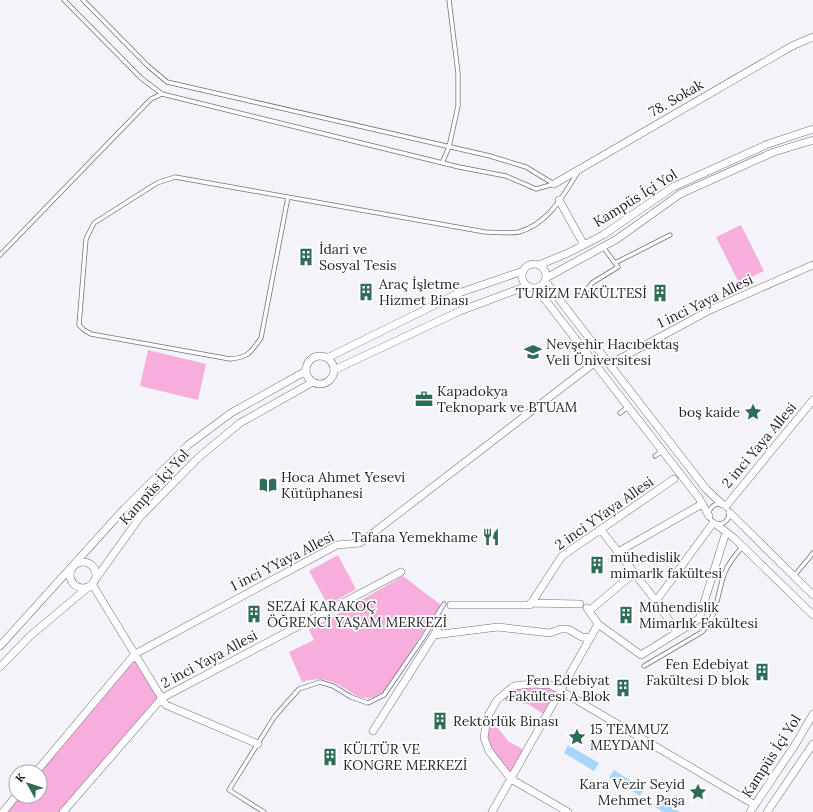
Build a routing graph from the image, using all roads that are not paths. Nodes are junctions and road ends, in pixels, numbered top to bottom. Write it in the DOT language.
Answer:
graph roads {
  1 [pos="64,0"];
  2 [pos="83,0"];
  3 [pos="449,0"];
  4 [pos="813,37"];
  5 [pos="162,94"];
  6 [pos="813,130"];
  7 [pos="813,140"];
  8 [pos="449,146"];
  9 [pos="442,163"];
  10 [pos="580,169"];
  11 [pos="554,184"];
  12 [pos="288,197"];
  13 [pos="559,200"];
  14 [pos="670,235"];
  15 [pos="584,245"];
  16 [pos="603,247"];
  17 [pos="0,255"];
  18 [pos="615,263"];
  19 [pos="539,265"];
  20 [pos="813,265"];
  21 [pos="523,271"];
  22 [pos="545,280"];
  23 [pos="527,286"];
  24 [pos="536,288"];
  25 [pos="588,296"];
  26 [pos="327,358"];
  27 [pos="594,363"];
  28 [pos="610,364"];
  29 [pos="334,370"];
  30 [pos="306,371"];
  31 [pos="313,382"];
  32 [pos="813,400"];
  33 [pos="628,407"];
  34 [pos="620,413"];
  35 [pos="672,445"];
  36 [pos="662,451"];
  37 [pos="655,456"];
  38 [pos="674,479"];
  39 [pos="702,504"];
  40 [pos="724,505"];
  41 [pos="730,513"];
  42 [pos="709,516"];
  43 [pos="715,524"];
  44 [pos="601,530"];
  45 [pos="726,532"];
  46 [pos="743,546"];
  47 [pos="618,552"];
  48 [pos="813,553"];
  49 [pos="74,566"];
  50 [pos="401,572"];
  51 [pos="634,573"];
  52 [pos="794,576"];
  53 [pos="92,584"];
  54 [pos="813,595"];
  55 [pos="656,601"];
  56 [pos="531,603"];
  57 [pos="447,605"];
  58 [pos="585,607"];
  59 [pos="813,615"];
  60 [pos="444,618"];
  61 [pos="598,624"];
  62 [pos="677,632"];
  63 [pos="434,635"];
  64 [pos="590,638"];
  65 [pos="0,646"];
  66 [pos="135,654"];
  67 [pos="644,666"];
  68 [pos="0,667"];
  69 [pos="560,691"];
  70 [pos="162,698"];
  71 [pos="813,714"];
  72 [pos="373,731"];
  73 [pos="258,744"];
  74 [pos="813,744"];
  75 [pos="43,764"];
  76 [pos="511,779"];
  77 [pos="10,804"];
  78 [pos="755,805"];
  79 [pos="3,812"];
  80 [pos="64,812"];
  81 [pos="264,812"];
  82 [pos="492,812"];
  83 [pos="568,812"];
  84 [pos="750,812"];
  85 [pos="767,812"];
  1 -- 5 [label="lane"];
  2 -- 8 [label="lane"];
  3 -- 8 [label="lane"];
  4 -- 10 [label="street, 78. Sokak"];
  5 -- 9 [label="lane"];
  5 -- 17 [label="lane"];
  6 -- 15 [label="street, Kampüs İçi Yol"];
  7 -- 16 [label="street, Kampüs İçi Yol"];
  8 -- 9 [label="lane"];
  8 -- 11 [label="lane"];
  9 -- 11 [label="lane"];
  10 -- 11 [label="street, 78. Sokak"];
  10 -- 13 [label="lane"];
  12 -- 12 [label="lane"];
  12 -- 13 [label="lane"];
  13 -- 15 [label="street"];
  14 -- 18 [label="lane"];
  15 -- 19 [label="street, Kampüs İçi Yol"];
  16 -- 18 [label="lane"];
  16 -- 22 [label="street, Kampüs İçi Yol"];
  18 -- 25 [label="lane"];
  19 -- 21 [label="street"];
  19 -- 22 [label="street"];
  20 -- 28 [label="street, 1 inci Yaya Allesi"];
  21 -- 23 [label="street"];
  21 -- 26 [label="street"];
  22 -- 24 [label="street"];
  22 -- 28 [label="street"];
  23 -- 24 [label="street"];
  23 -- 29 [label="street"];
  24 -- 27 [label="street"];
  26 -- 29 [label="street"];
  26 -- 30 [label="street"];
  27 -- 33 [label="street"];
  27 -- 66 [label="street, 1 inci YYaya Allesi"];
  28 -- 35 [label="street"];
  29 -- 31 [label="street"];
  30 -- 31 [label="street"];
  30 -- 49 [label="street, Kampüs İçi Yol"];
  31 -- 53 [label="street, Kampüs İçi Yol"];
  32 -- 40 [label="street, 2 inci Yaya Allesi"];
  33 -- 34 [label="lane"];
  33 -- 36 [label="street"];
  35 -- 36 [label="street"];
  35 -- 40 [label="street"];
  36 -- 37 [label="lane"];
  36 -- 39 [label="street"];
  38 -- 44 [label="street, 2 inci YYaya Allesi"];
  39 -- 42 [label="street"];
  39 -- 47 [label="street"];
  40 -- 41 [label="lane"];
  40 -- 42 [label="lane"];
  41 -- 43 [label="lane"];
  41 -- 52 [label="street"];
  42 -- 43 [label="lane"];
  43 -- 45 [label="street"];
  43 -- 55 [label="street"];
  44 -- 47 [label="street"];
  44 -- 56 [label="street, 2 inci YYaya Allesi"];
  45 -- 46 [label="street"];
  45 -- 62 [label="street"];
  46 -- 59 [label="street"];
  46 -- 67 [label="lane"];
  47 -- 51 [label="street"];
  48 -- 52 [label="lane"];
  49 -- 53 [label="street"];
  49 -- 53 [label="street"];
  49 -- 65 [label="street, Kampüs İçi Yol"];
  50 -- 70 [label="street, 2 inci Yaya Allesi"];
  51 -- 55 [label="street"];
  51 -- 58 [label="street"];
  52 -- 54 [label="street"];
  53 -- 66 [label="street"];
  53 -- 68 [label="street, Kampüs İçi Yol"];
  55 -- 62 [label="street"];
  56 -- 57 [label="street"];
  56 -- 58 [label="street"];
  57 -- 73 [label="lane"];
  58 -- 61 [label="street"];
  60 -- 63 [label="street"];
  61 -- 62 [label="street"];
  61 -- 64 [label="street"];
  63 -- 64 [label="street"];
  63 -- 72 [label="street"];
  64 -- 69 [label="street"];
  66 -- 70 [label="street"];
  66 -- 75 [label="street, 1 inci YYaya Allesi"];
  69 -- 76 [label="street"];
  69 -- 76 [label="street"];
  69 -- 78 [label="street"];
  70 -- 73 [label="street"];
  70 -- 80 [label="street, 2 inci Yaya Allesi"];
  71 -- 78 [label="street, Kampüs İçi Yol"];
  73 -- 81 [label="lane"];
  74 -- 85 [label="street, Kampüs İçi Yol"];
  76 -- 82 [label="street"];
  76 -- 83 [label="street"];
  77 -- 79 [label="street"];
  78 -- 84 [label="street, Kampüs İçi Yol"];
}
